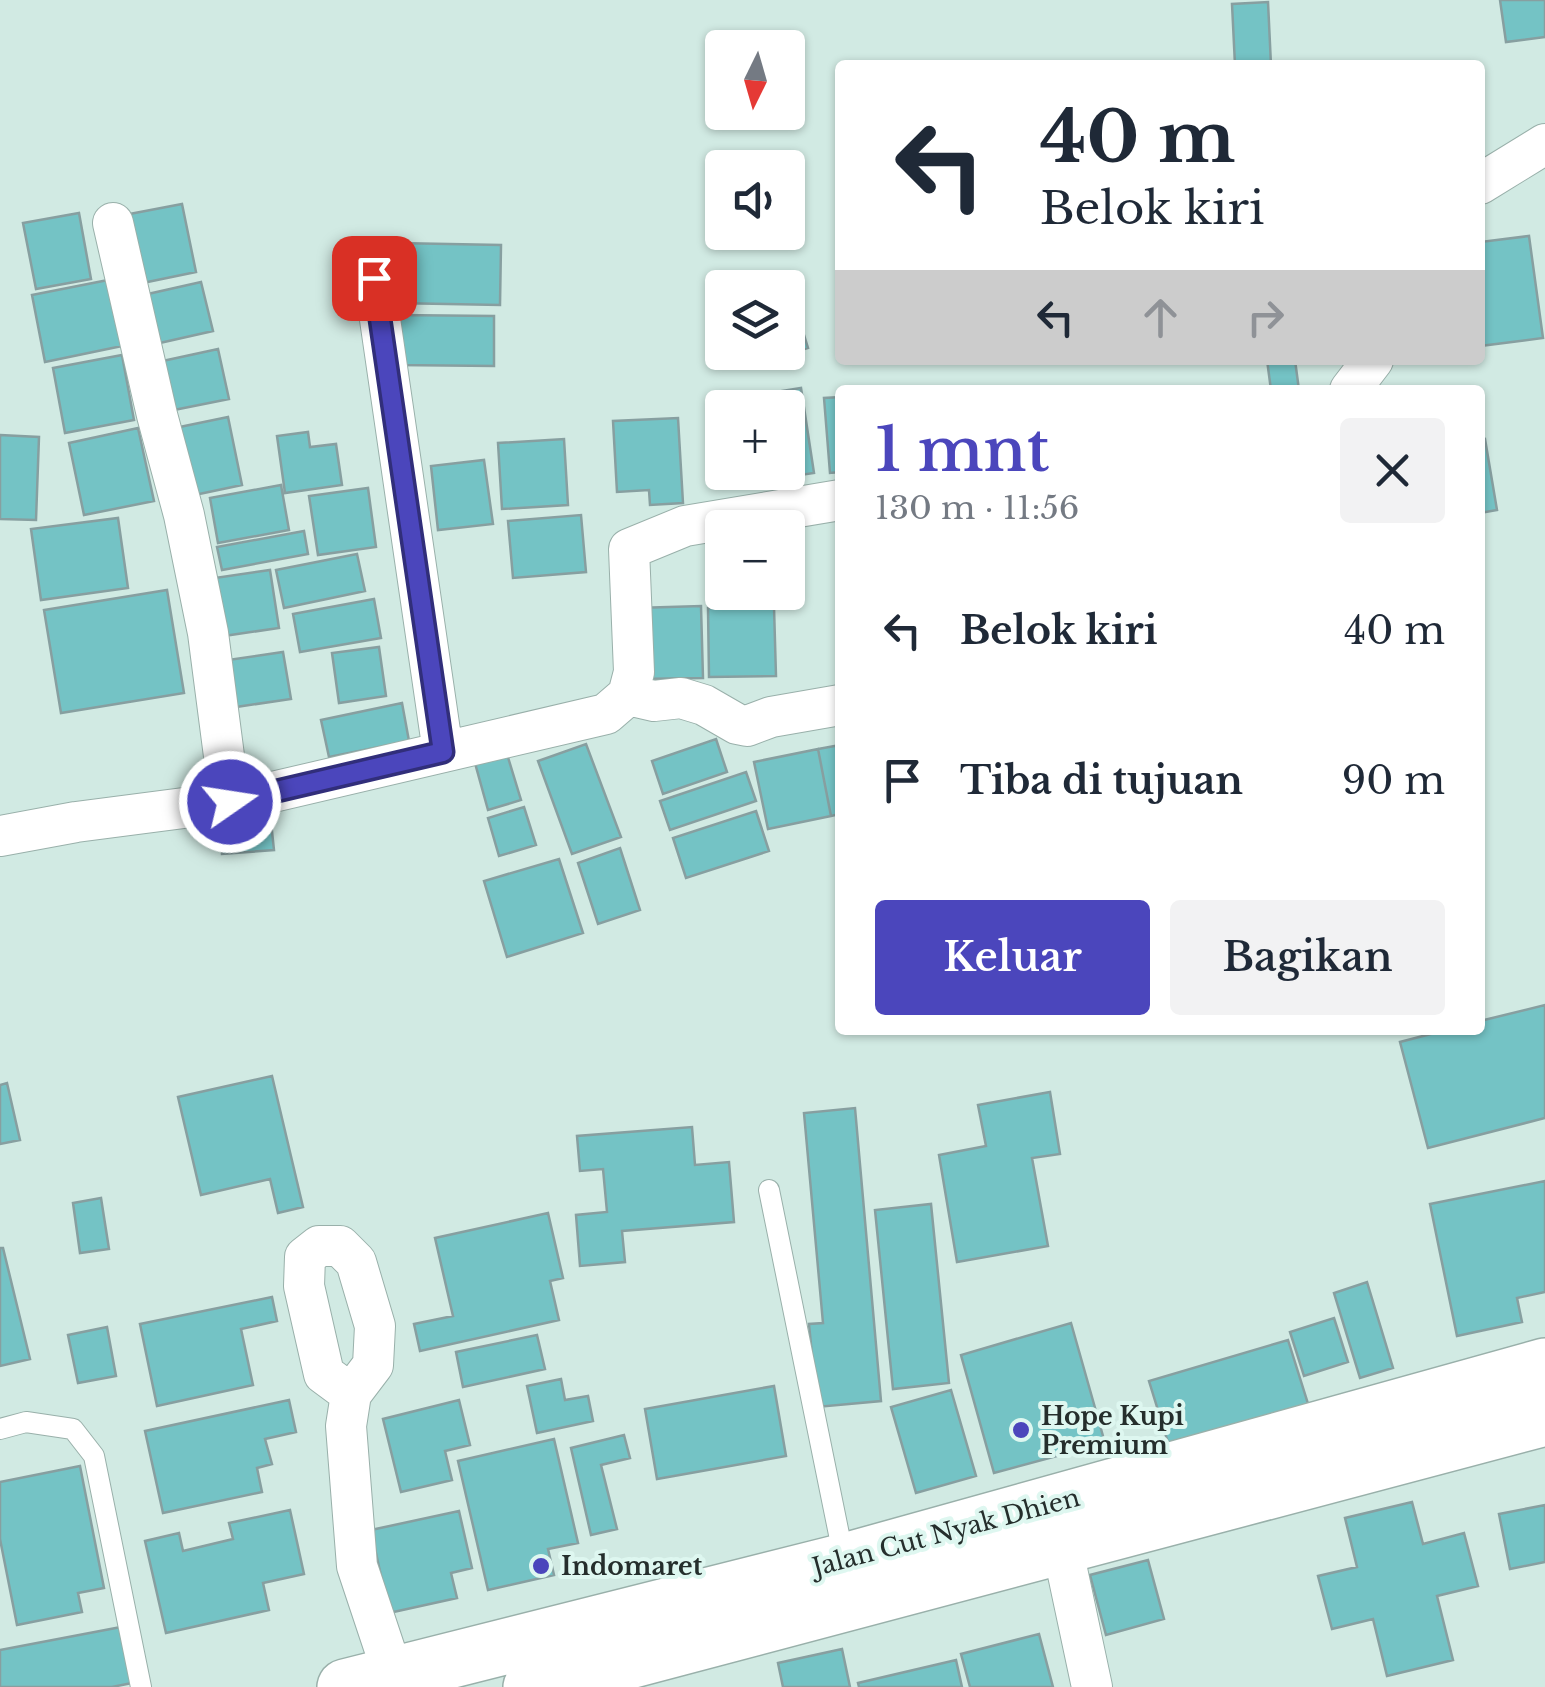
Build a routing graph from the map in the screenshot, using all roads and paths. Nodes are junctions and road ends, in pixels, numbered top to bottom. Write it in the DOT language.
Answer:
graph roads {
  1 [pos="1545,144"];
  2 [pos="1485,181"];
  3 [pos="113,223"];
  4 [pos="374,278"];
  5 [pos="1370,365"];
  6 [pos="1354,385"];
  7 [pos="835,501"];
  8 [pos="628,695"];
  9 [pos="835,705"];
  10 [pos="443,752"];
  11 [pos="230,802"];
  12 [pos="0,836"];
  13 [pos="769,1190"];
  14 [pos="1545,1366"];
  15 [pos="351,1394"];
  16 [pos="1545,1418"];
  17 [pos="0,1429"];
  18 [pos="1062,1546"];
  19 [pos="844,1561"];
  20 [pos="369,1681"];
  21 [pos="141,1687"];
  22 [pos="531,1687"];
  23 [pos="1092,1687"];
  1 -- 2 [label="street"];
  3 -- 11 [label="street"];
  4 -- 10 [label="street"];
  5 -- 6 [label="street"];
  7 -- 8 [label="street"];
  8 -- 9 [label="street"];
  8 -- 10 [label="street"];
  10 -- 11 [label="street"];
  11 -- 12 [label="street"];
  13 -- 19 [label="lane"];
  14 -- 19 [label="highway, Jalan Cut Nyak Dhien"];
  15 -- 20 [label="street"];
  16 -- 18 [label="highway, Jalan Cut Nyak Dhien"];
  17 -- 21 [label="lane"];
  18 -- 22 [label="highway, Jalan Cut Nyak Dhien"];
  18 -- 23 [label="street"];
  19 -- 20 [label="highway, Jalan Cut Nyak Dhien"];
}
